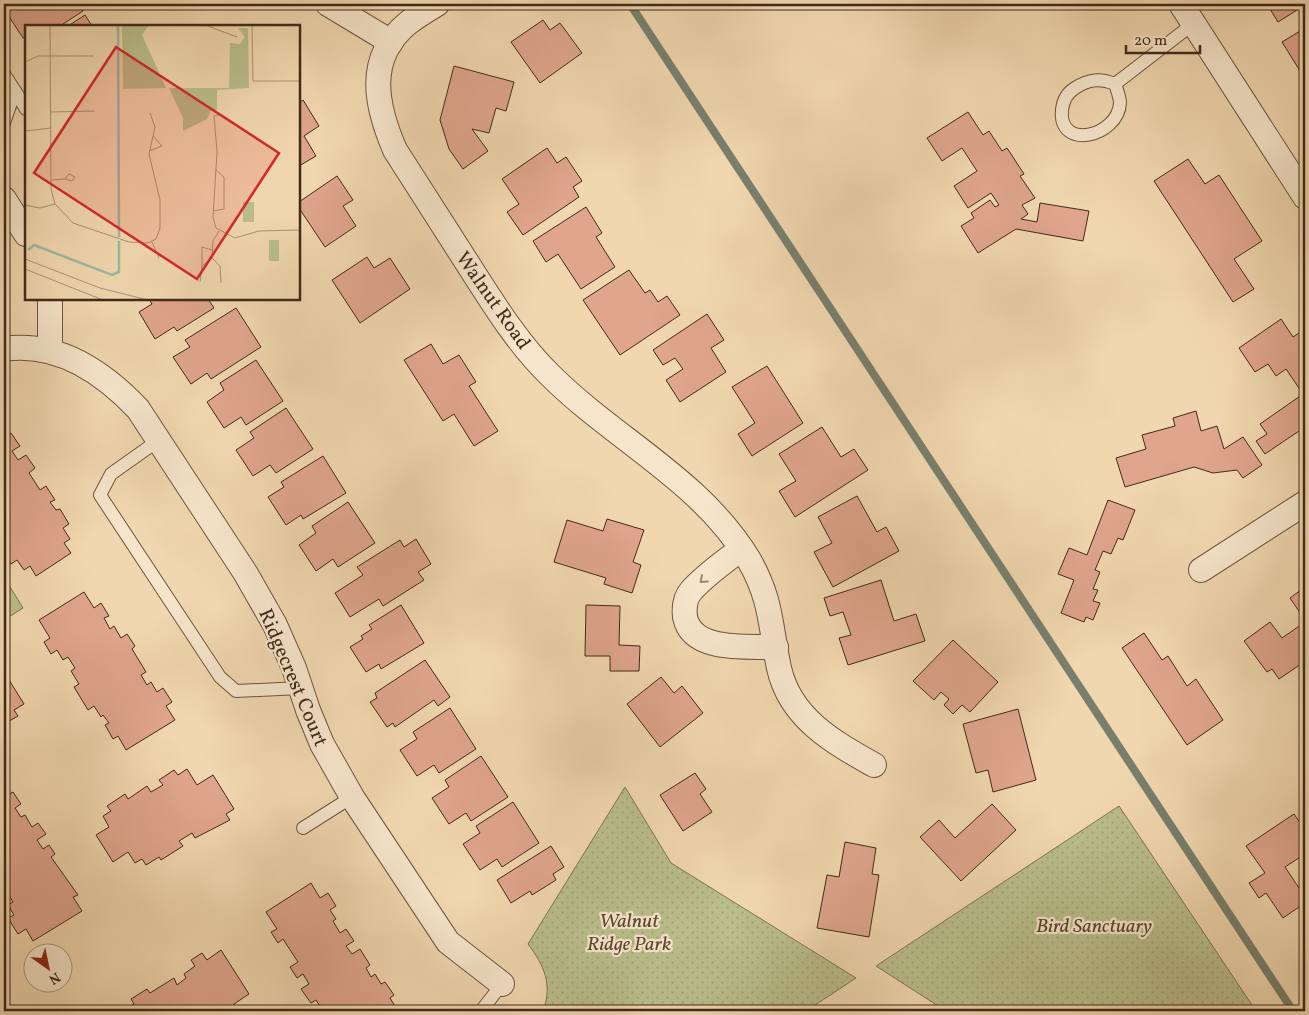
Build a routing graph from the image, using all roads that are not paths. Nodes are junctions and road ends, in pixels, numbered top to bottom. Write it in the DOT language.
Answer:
graph roads {
  1 [pos="328,4"];
  2 [pos="437,4"];
  3 [pos="1181,4"];
  4 [pos="1194,24"];
  5 [pos="391,42"];
  6 [pos="4,74"];
  7 [pos="1115,84"];
  8 [pos="15,91"];
  9 [pos="25,107"];
  10 [pos="4,123"];
  11 [pos="1305,197"];
  12 [pos="4,199"];
  13 [pos="23,224"];
  14 [pos="50,300"];
  15 [pos="4,349"];
  16 [pos="50,351"];
  17 [pos="159,440"];
  18 [pos="1305,503"];
  19 [pos="741,549"];
  20 [pos="1201,570"];
  21 [pos="776,647"];
  22 [pos="300,688"];
  23 [pos="874,765"];
  24 [pos="352,797"];
  25 [pos="303,828"];
  26 [pos="502,984"];
  27 [pos="481,1011"];
  1 -- 5 [label="street"];
  2 -- 5 [label="street, Walnut Road"];
  3 -- 4 [label="street"];
  4 -- 7 [label="lane"];
  4 -- 11 [label="street"];
  5 -- 19 [label="street, Walnut Road"];
  6 -- 8 [label="lane"];
  7 -- 7 [label="lane"];
  8 -- 9 [label="lane"];
  8 -- 10 [label="lane"];
  12 -- 13 [label="street"];
  14 -- 16 [label="street"];
  15 -- 16 [label="street, Ridgecrest Court"];
  16 -- 17 [label="street, Ridgecrest Court"];
  17 -- 22 [label="street, Ridgecrest Court"];
  17 -- 22 [label="lane"];
  18 -- 20 [label="street"];
  19 -- 21 [label="street, Walnut Road"];
  19 -- 21 [label="street, one-way"];
  21 -- 23 [label="street, Walnut Road"];
  22 -- 24 [label="street, Ridgecrest Court"];
  24 -- 25 [label="lane"];
  24 -- 26 [label="street, Ridgecrest Court"];
  26 -- 27 [label="lane"];
}
